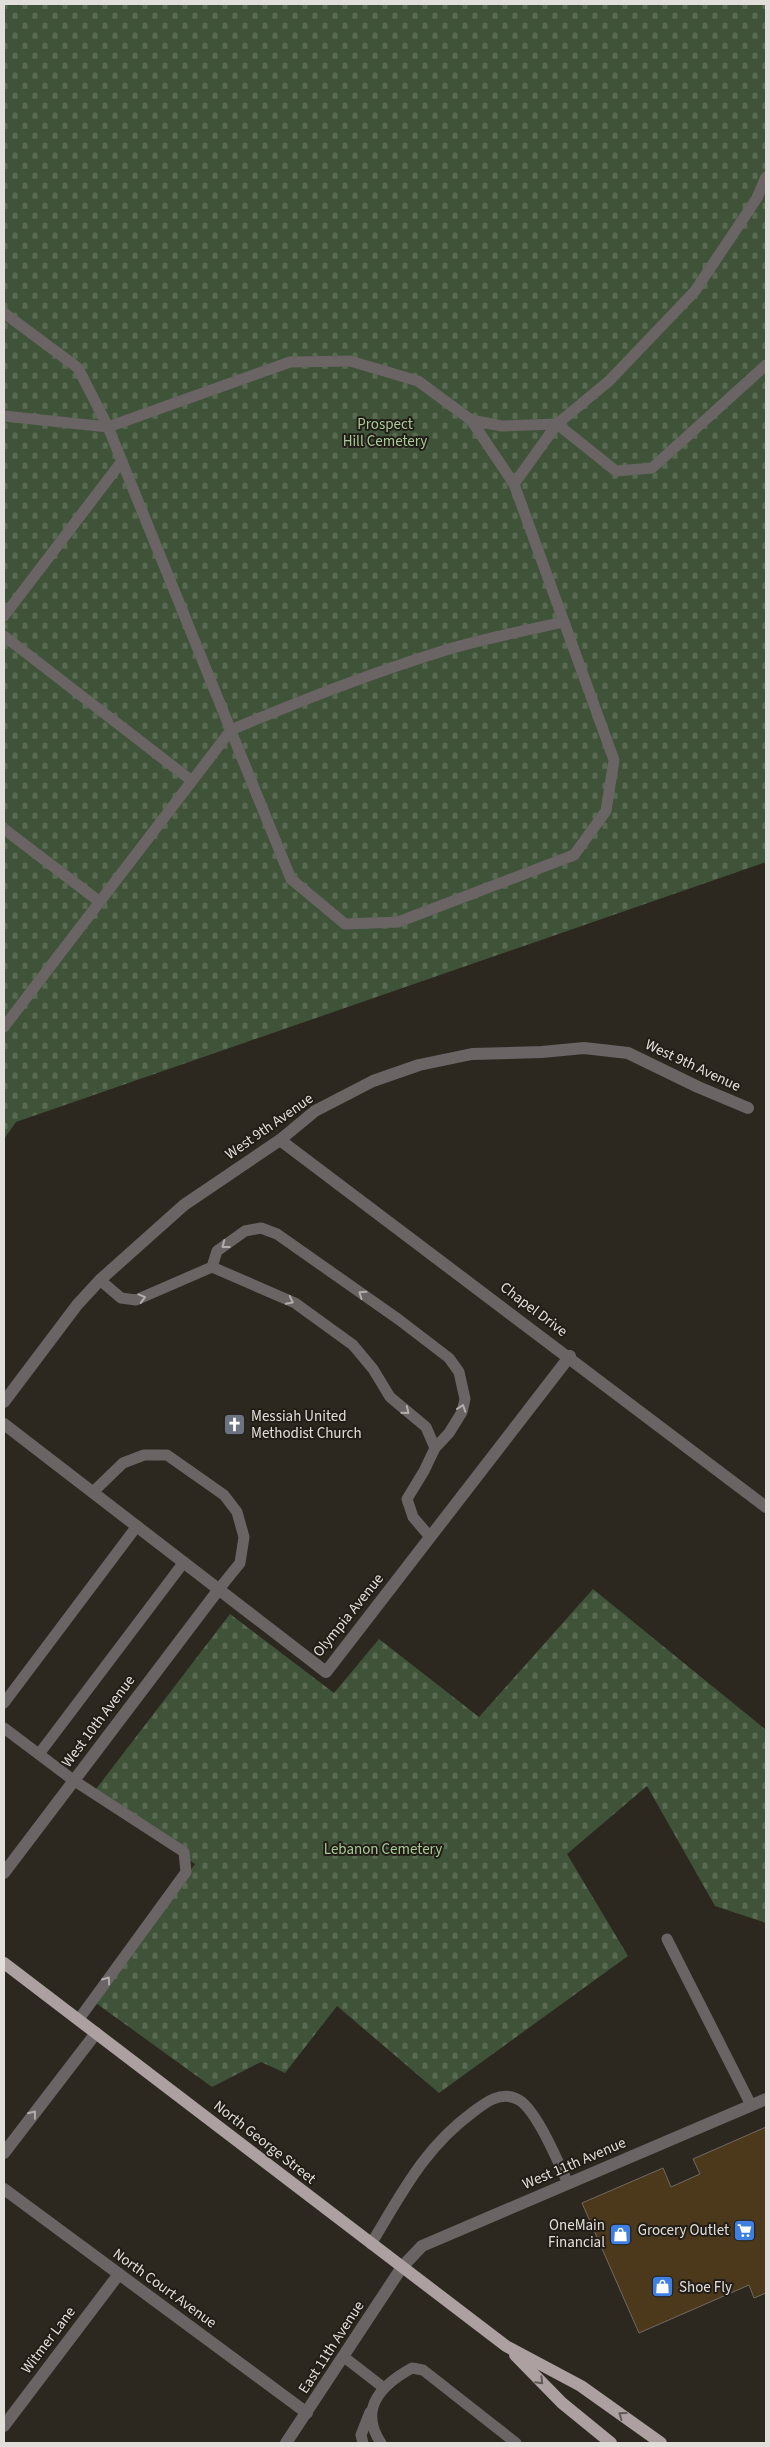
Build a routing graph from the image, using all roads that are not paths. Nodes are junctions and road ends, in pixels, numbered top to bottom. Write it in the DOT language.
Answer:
graph roads {
  1 [pos="766,177"];
  2 [pos="4,313"];
  3 [pos="766,365"];
  4 [pos="4,416"];
  5 [pos="471,420"];
  6 [pos="557,424"];
  7 [pos="108,426"];
  8 [pos="122,461"];
  9 [pos="514,484"];
  10 [pos="4,616"];
  11 [pos="564,622"];
  12 [pos="4,636"];
  13 [pos="231,730"];
  14 [pos="192,781"];
  15 [pos="4,829"];
  16 [pos="100,902"];
  17 [pos="5,1024"];
  18 [pos="748,1108"];
  19 [pos="280,1140"];
  20 [pos="212,1266"];
  21 [pos="100,1280"];
  22 [pos="570,1356"];
  23 [pos="4,1402"];
  24 [pos="4,1424"];
  25 [pos="435,1448"];
  26 [pos="92,1492"];
  27 [pos="766,1507"];
  28 [pos="137,1526"];
  29 [pos="430,1537"];
  30 [pos="184,1562"];
  31 [pos="219,1589"];
  32 [pos="4,1704"];
  33 [pos="4,1728"];
  34 [pos="39,1754"];
  35 [pos="74,1780"];
  36 [pos="4,1873"];
  37 [pos="667,1939"];
  38 [pos="4,1963"];
  39 [pos="79,2019"];
  40 [pos="96,2033"];
  41 [pos="766,2099"];
  42 [pos="751,2105"];
  43 [pos="4,2153"];
  44 [pos="568,2183"];
  45 [pos="4,2189"];
  46 [pos="371,2244"];
  47 [pos="402,2267"];
  48 [pos="119,2274"];
  49 [pos="506,2346"];
  50 [pos="344,2357"];
  51 [pos="384,2388"];
  52 [pos="372,2408"];
  53 [pos="307,2413"];
  54 [pos="4,2426"];
  55 [pos="289,2439"];
  56 [pos="303,2443"];
  57 [pos="363,2443"];
  58 [pos="381,2443"];
  59 [pos="516,2443"];
  60 [pos="611,2443"];
  61 [pos="661,2443"];
  1 -- 6 [label="lane"];
  2 -- 7 [label="lane"];
  3 -- 6 [label="lane"];
  4 -- 7 [label="lane"];
  5 -- 6 [label="lane"];
  5 -- 7 [label="lane"];
  5 -- 9 [label="lane"];
  6 -- 9 [label="lane"];
  7 -- 8 [label="lane"];
  8 -- 10 [label="lane"];
  8 -- 13 [label="lane"];
  9 -- 11 [label="lane"];
  11 -- 13 [label="lane"];
  11 -- 13 [label="lane"];
  12 -- 14 [label="lane"];
  13 -- 14 [label="lane"];
  14 -- 16 [label="lane"];
  15 -- 16 [label="lane"];
  16 -- 17 [label="lane"];
  18 -- 19 [label="street, West 9th Avenue"];
  19 -- 21 [label="street, West 9th Avenue"];
  19 -- 22 [label="street, Chapel Drive"];
  21 -- 20 [label="lane, one-way"];
  20 -- 25 [label="lane, one-way"];
  25 -- 20 [label="lane, one-way"];
  21 -- 23 [label="street, West 9th Avenue"];
  22 -- 27 [label="street, Chapel Drive"];
  22 -- 29 [label="street, Olympia Avenue"];
  24 -- 26 [label="street, Olympia Avenue"];
  25 -- 29 [label="lane"];
  26 -- 28 [label="street, Olympia Avenue"];
  26 -- 31 [label="lane"];
  28 -- 30 [label="street, Olympia Avenue"];
  28 -- 32 [label="lane"];
  29 -- 31 [label="street, Olympia Avenue"];
  30 -- 31 [label="street, Olympia Avenue"];
  30 -- 34 [label="lane"];
  31 -- 35 [label="street, West 10th Avenue"];
  33 -- 34 [label="lane"];
  34 -- 35 [label="lane"];
  35 -- 36 [label="street, West 10th Avenue"];
  39 -- 35 [label="lane, one-way"];
  37 -- 42 [label="lane"];
  38 -- 39 [label="main road, North George Street"];
  39 -- 40 [label="main road, North George Street"];
  43 -- 40 [label="street, one-way"];
  40 -- 46 [label="main road, North George Street"];
  41 -- 42 [label="street, West 11th Avenue"];
  42 -- 44 [label="street, West 11th Avenue"];
  44 -- 46 [label="lane"];
  44 -- 47 [label="street, West 11th Avenue"];
  45 -- 48 [label="street, North Court Avenue"];
  46 -- 47 [label="main road, North George Street"];
  47 -- 49 [label="main road, North George Street"];
  47 -- 50 [label="street, East 11th Avenue"];
  48 -- 53 [label="street, North Court Avenue"];
  48 -- 54 [label="street, Witmer Lane"];
  49 -- 60 [label="main road, North George Street, one-way"];
  61 -- 49 [label="main road, North George Street, one-way"];
  50 -- 51 [label="lane"];
  50 -- 53 [label="street, East 11th Avenue"];
  51 -- 52 [label="lane"];
  51 -- 59 [label="lane"];
  52 -- 57 [label="lane"];
  52 -- 58 [label="lane"];
  53 -- 55 [label="street, East 11th Avenue"];
  55 -- 56 [label="street"];
}
